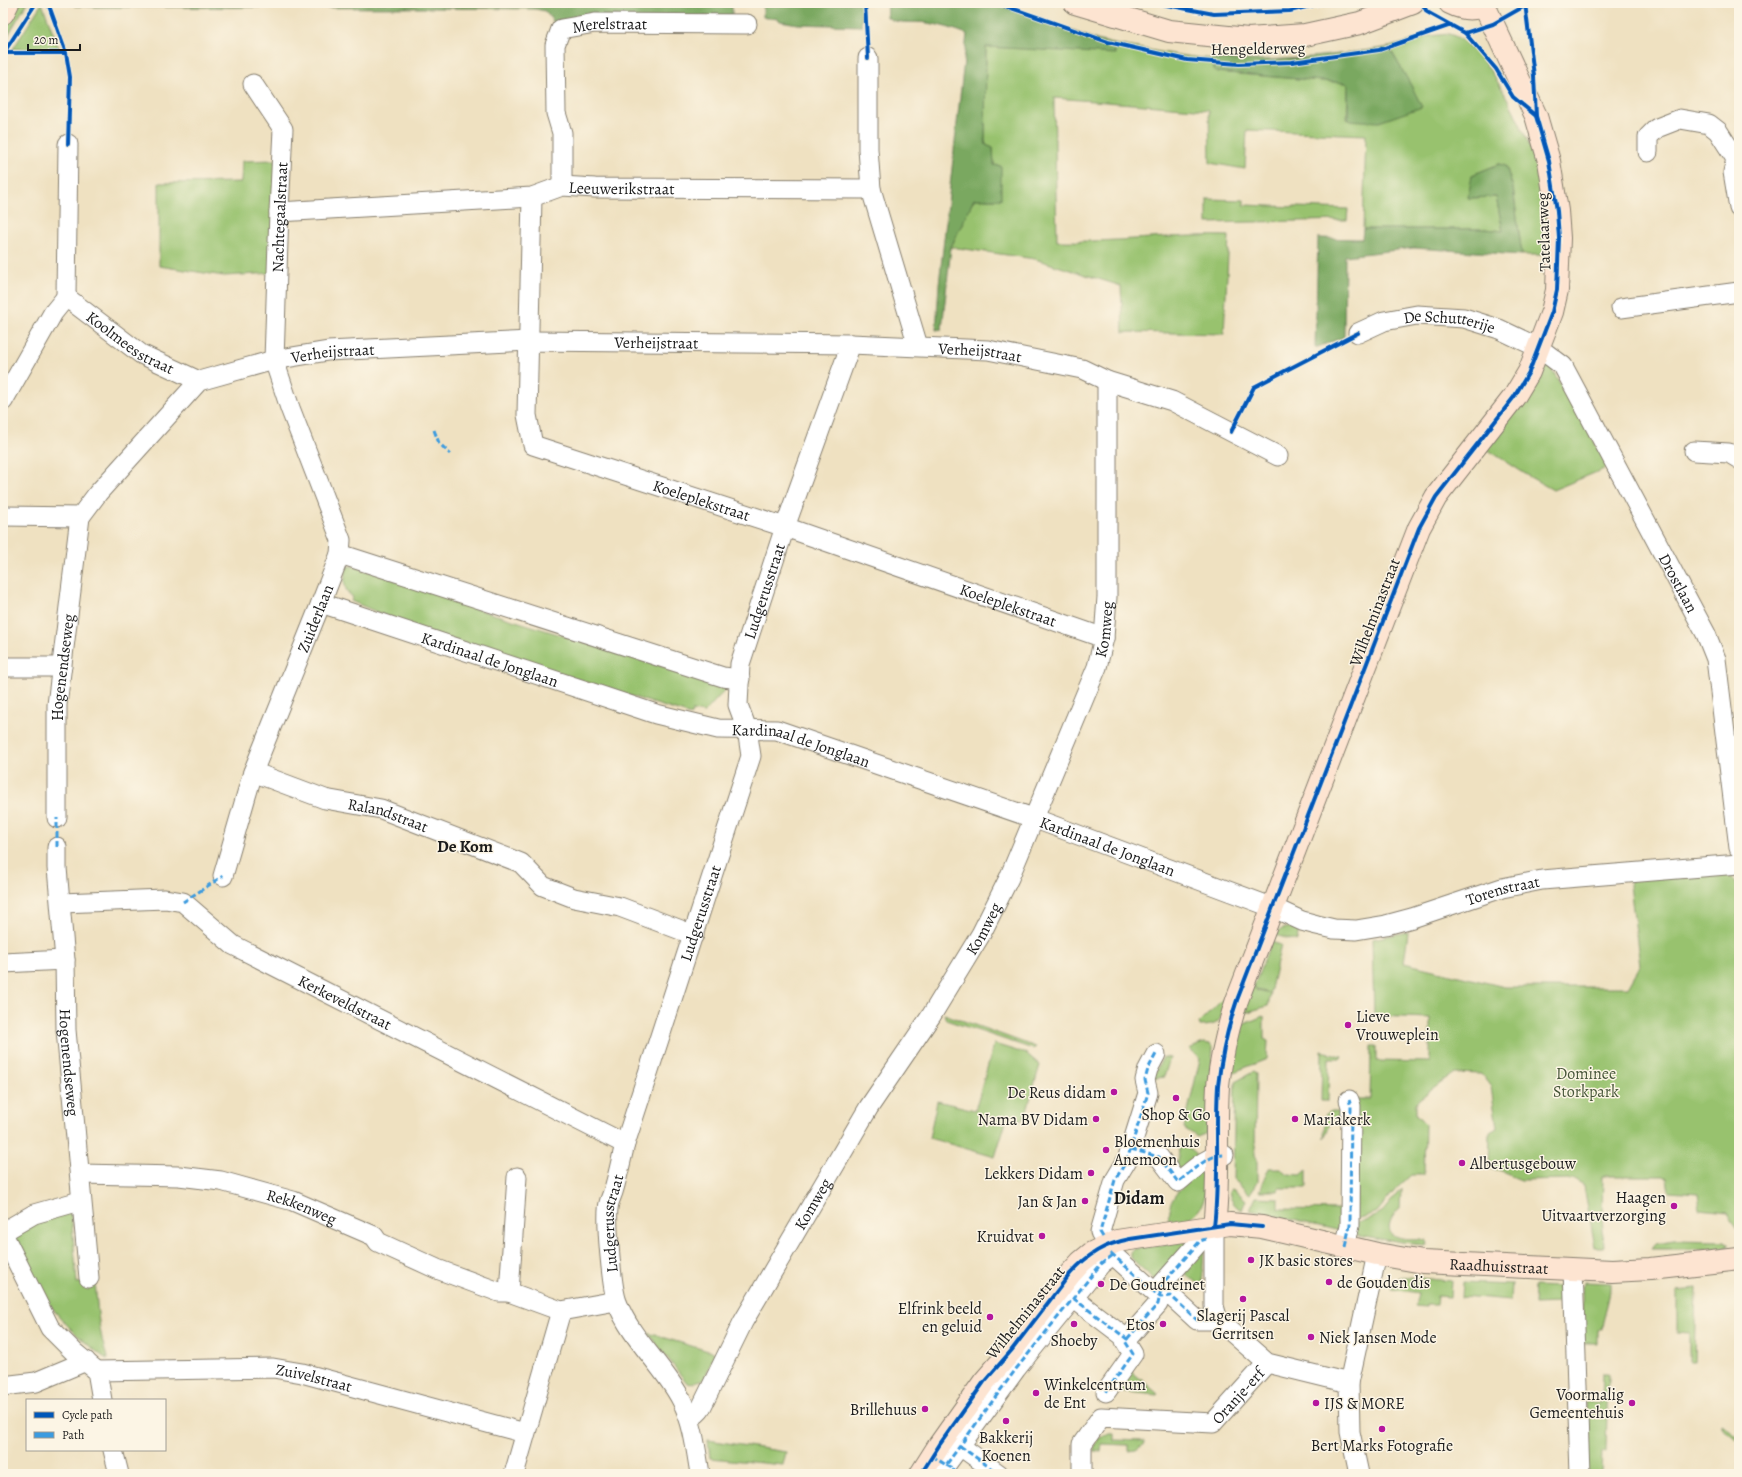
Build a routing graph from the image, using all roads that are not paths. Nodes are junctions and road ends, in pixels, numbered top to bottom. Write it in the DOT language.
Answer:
graph roads {
  1 [pos="8,3"];
  2 [pos="1075,3"];
  3 [pos="1413,3"];
  4 [pos="1450,3"];
  5 [pos="1485,4"];
  6 [pos="3,13"];
  7 [pos="747,24"];
  8 [pos="868,58"];
  9 [pos="253,84"];
  10 [pos="68,144"];
  11 [pos="1648,152"];
  12 [pos="1737,158"];
  13 [pos="562,186"];
  14 [pos="871,189"];
  15 [pos="532,197"];
  16 [pos="1739,208"];
  17 [pos="278,212"];
  18 [pos="1739,292"];
  19 [pos="66,297"];
  20 [pos="1621,308"];
  21 [pos="1358,333"];
  22 [pos="530,341"];
  23 [pos="851,344"];
  24 [pos="918,346"];
  25 [pos="1539,348"];
  26 [pos="274,360"];
  27 [pos="199,381"];
  28 [pos="1107,381"];
  29 [pos="3,402"];
  30 [pos="1694,451"];
  31 [pos="1278,456"];
  32 [pos="1739,459"];
  33 [pos="3,516"];
  34 [pos="80,517"];
  35 [pos="785,527"];
  36 [pos="340,554"];
  37 [pos="321,603"];
  38 [pos="1104,638"];
  39 [pos="3,667"];
  40 [pos="62,667"];
  41 [pos="740,679"];
  42 [pos="747,729"];
  43 [pos="253,772"];
  44 [pos="57,818"];
  45 [pos="1033,818"];
  46 [pos="57,847"];
  47 [pos="1739,848"];
  48 [pos="1739,864"];
  49 [pos="223,876"];
  50 [pos="61,903"];
  51 [pos="1274,908"];
  52 [pos="694,935"];
  53 [pos="65,960"];
  54 [pos="3,963"];
  55 [pos="1156,1054"];
  56 [pos="1349,1100"];
  57 [pos="625,1144"];
  58 [pos="1131,1149"];
  59 [pos="1221,1155"];
  60 [pos="80,1174"];
  61 [pos="517,1176"];
  62 [pos="80,1201"];
  63 [pos="1210,1232"];
  64 [pos="3,1233"];
  65 [pos="1345,1247"];
  66 [pos="1109,1248"];
  67 [pos="1377,1254"];
  68 [pos="1739,1259"];
  69 [pos="1573,1269"];
  70 [pos="89,1278"];
  71 [pos="509,1292"];
  72 [pos="1073,1298"];
  73 [pos="616,1301"];
  74 [pos="1159,1301"];
  75 [pos="561,1311"];
  76 [pos="1218,1320"];
  77 [pos="1127,1339"];
  78 [pos="1267,1363"];
  79 [pos="92,1366"];
  80 [pos="1349,1383"];
  81 [pos="3,1386"];
  82 [pos="1106,1392"];
  83 [pos="102,1399"];
  84 [pos="688,1416"];
  85 [pos="525,1433"];
  86 [pos="960,1446"];
  87 [pos="113,1451"];
  88 [pos="938,1467"];
  89 [pos="118,1474"];
  90 [pos="514,1474"];
  91 [pos="700,1474"];
  92 [pos="999,1474"];
  93 [pos="1082,1474"];
  94 [pos="1360,1474"];
  95 [pos="1580,1474"];
  1 -- 6 [label="street"];
  2 -- 3 [label="street, Hengelderweg"];
  4 -- 5 [label="street"];
  5 -- 25 [label="street, Tatelaarweg"];
  7 -- 13 [label="street, Merelstraat"];
  8 -- 14 [label="street"];
  9 -- 17 [label="street, Nachtegaalstraat"];
  10 -- 19 [label="street"];
  11 -- 12 [label="street"];
  12 -- 16 [label="street"];
  13 -- 14 [label="street, Leeuwerikstraat"];
  13 -- 15 [label="street, Leeuwerikstraat"];
  14 -- 24 [label="street"];
  15 -- 17 [label="street, Leeuwerikstraat"];
  15 -- 22 [label="street, Koeleplekstraat"];
  17 -- 26 [label="street, Nachtegaalstraat"];
  18 -- 20 [label="street"];
  19 -- 27 [label="street, Koolmeesstraat"];
  19 -- 29 [label="street"];
  21 -- 25 [label="street, De Schutterije"];
  22 -- 23 [label="street, Verheijstraat"];
  22 -- 26 [label="street, Verheijstraat"];
  22 -- 35 [label="street, Koeleplekstraat"];
  23 -- 24 [label="street, Verheijstraat"];
  23 -- 35 [label="street, Ludgerusstraat"];
  24 -- 28 [label="street, Verheijstraat"];
  25 -- 47 [label="street, Drostlaan"];
  25 -- 51 [label="street, Wilhelminastraat"];
  26 -- 27 [label="street, Verheijstraat"];
  26 -- 36 [label="street, Zuiderlaan"];
  27 -- 34 [label="street"];
  28 -- 31 [label="street, Verheijstraat"];
  28 -- 38 [label="street, Komweg"];
  30 -- 32 [label="street"];
  33 -- 34 [label="street"];
  34 -- 40 [label="street, Hogenendseweg"];
  35 -- 38 [label="street, Koeleplekstraat"];
  35 -- 41 [label="street, Ludgerusstraat"];
  36 -- 37 [label="street, Zuiderlaan"];
  36 -- 41 [label="street"];
  37 -- 42 [label="street, Kardinaal de Jonglaan"];
  37 -- 43 [label="street, Zuiderlaan"];
  38 -- 45 [label="street, Komweg"];
  39 -- 40 [label="street"];
  40 -- 44 [label="street, Hogenendseweg"];
  41 -- 42 [label="street, Ludgerusstraat"];
  42 -- 45 [label="street, Kardinaal de Jonglaan"];
  42 -- 52 [label="street, Ludgerusstraat"];
  43 -- 49 [label="street, Zuiderlaan"];
  43 -- 52 [label="street, Ralandstraat"];
  45 -- 51 [label="street, Kardinaal de Jonglaan"];
  45 -- 84 [label="street, Komweg"];
  46 -- 50 [label="street, Hogenendseweg"];
  48 -- 51 [label="street, Torenstraat"];
  50 -- 53 [label="street, Hogenendseweg"];
  50 -- 57 [label="street, Kerkeveldstraat"];
  51 -- 59 [label="street"];
  52 -- 57 [label="street, Ludgerusstraat"];
  53 -- 54 [label="street"];
  53 -- 60 [label="street, Hogenendseweg"];
  55 -- 58 [label="street"];
  56 -- 65 [label="street"];
  57 -- 73 [label="street, Ludgerusstraat"];
  58 -- 59 [label="street"];
  58 -- 66 [label="street"];
  59 -- 63 [label="street"];
  60 -- 62 [label="street, Hogenendseweg"];
  60 -- 71 [label="street, Rekkenweg"];
  61 -- 71 [label="street"];
  62 -- 64 [label="street"];
  62 -- 70 [label="street, Hogenendseweg"];
  63 -- 65 [label="street, Raadhuisstraat"];
  63 -- 74 [label="street"];
  63 -- 76 [label="street"];
  63 -- 88 [label="street, Wilhelminastraat"];
  64 -- 79 [label="street"];
  65 -- 67 [label="street, Raadhuisstraat"];
  66 -- 72 [label="street, Wilhelminastraat"];
  66 -- 74 [label="street"];
  67 -- 69 [label="street, Raadhuisstraat"];
  67 -- 80 [label="street"];
  68 -- 69 [label="street, Raadhuisstraat"];
  69 -- 95 [label="street"];
  71 -- 75 [label="street, Rekkenweg"];
  72 -- 77 [label="street, Wilhelminastraat"];
  72 -- 86 [label="street, Wilhelminastraat"];
  73 -- 75 [label="street"];
  73 -- 84 [label="street, Ludgerusstraat"];
  74 -- 76 [label="street"];
  74 -- 77 [label="street"];
  75 -- 85 [label="street"];
  76 -- 78 [label="street"];
  77 -- 82 [label="street"];
  78 -- 80 [label="street"];
  78 -- 93 [label="street, Oranje-erf"];
  79 -- 81 [label="street"];
  79 -- 83 [label="street"];
  79 -- 85 [label="street, Zuivelstraat"];
  80 -- 94 [label="street"];
  84 -- 91 [label="street, Ludgerusstraat"];
  85 -- 90 [label="street"];
  86 -- 88 [label="street, Wilhelminastraat"];
  86 -- 92 [label="street"];
  87 -- 89 [label="street"];
}
